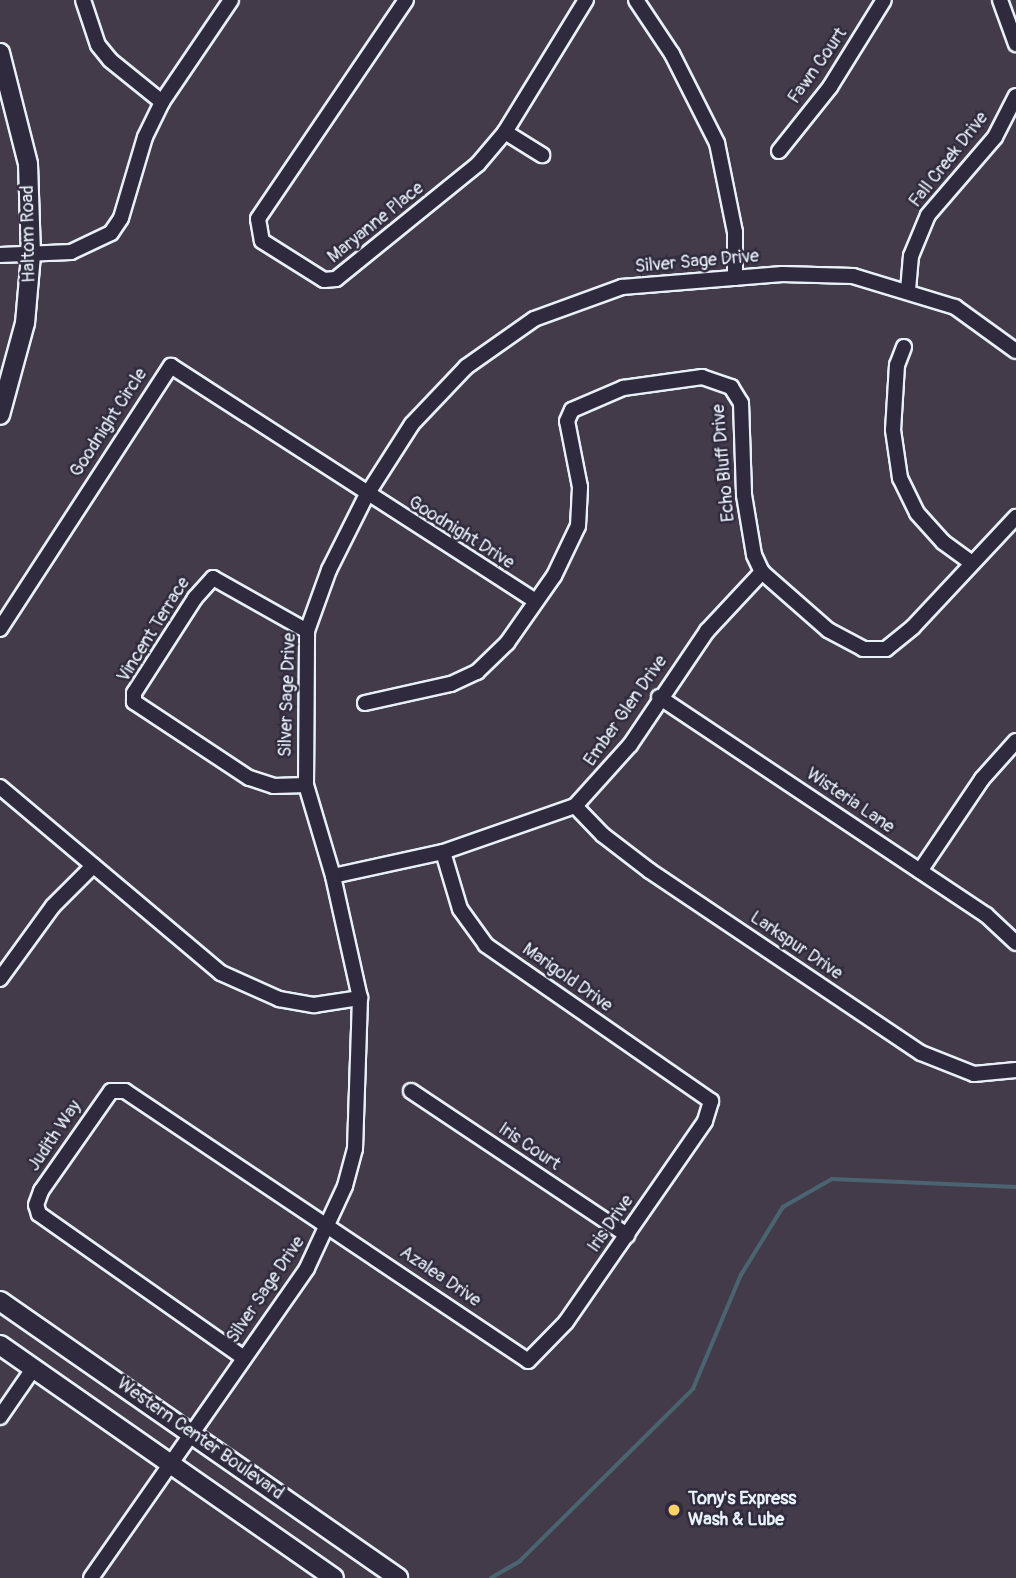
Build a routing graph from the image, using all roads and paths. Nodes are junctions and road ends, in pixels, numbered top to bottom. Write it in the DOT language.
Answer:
graph roads {
  1 [pos="83,0"];
  2 [pos="231,0"];
  3 [pos="405,0"];
  4 [pos="586,0"];
  5 [pos="636,0"];
  6 [pos="884,0"];
  7 [pos="1000,0"];
  8 [pos="1016,44"];
  9 [pos="0,53"];
  10 [pos="1016,96"];
  11 [pos="162,102"];
  12 [pos="505,132"];
  13 [pos="779,151"];
  14 [pos="542,155"];
  15 [pos="0,255"];
  16 [pos="31,255"];
  17 [pos="735,278"];
  18 [pos="908,290"];
  19 [pos="904,347"];
  20 [pos="1016,351"];
  21 [pos="0,415"];
  22 [pos="366,496"];
  23 [pos="1016,517"];
  24 [pos="971,562"];
  25 [pos="762,572"];
  26 [pos="534,601"];
  27 [pos="0,629"];
  28 [pos="307,631"];
  29 [pos="659,697"];
  30 [pos="365,703"];
  31 [pos="1016,741"];
  32 [pos="306,785"];
  33 [pos="0,788"];
  34 [pos="575,806"];
  35 [pos="443,852"];
  36 [pos="93,866"];
  37 [pos="920,871"];
  38 [pos="333,876"];
  39 [pos="1016,943"];
  40 [pos="0,979"];
  41 [pos="360,998"];
  42 [pos="1016,1070"];
  43 [pos="411,1091"];
  44 [pos="711,1101"];
  45 [pos="329,1228"];
  46 [pos="627,1235"];
  47 [pos="0,1301"];
  48 [pos="0,1345"];
  49 [pos="244,1358"];
  50 [pos="528,1361"];
  51 [pos="33,1369"];
  52 [pos="0,1417"];
  53 [pos="192,1432"];
  54 [pos="170,1463"];
  55 [pos="91,1578"];
  56 [pos="334,1578"];
  57 [pos="398,1578"];
  1 -- 11 [label="street"];
  2 -- 11 [label="street"];
  3 -- 12 [label="street, Maryanne Place"];
  4 -- 12 [label="street, Maryanne Place"];
  5 -- 17 [label="street"];
  6 -- 13 [label="street, Fawn Court"];
  7 -- 8 [label="street"];
  9 -- 16 [label="main road, Haltom Road"];
  10 -- 18 [label="street, Fall Creek Drive"];
  11 -- 16 [label="street"];
  12 -- 14 [label="street"];
  15 -- 16 [label="street"];
  16 -- 21 [label="main road, Haltom Road"];
  17 -- 18 [label="street, Silver Sage Drive"];
  17 -- 22 [label="street, Silver Sage Drive"];
  18 -- 20 [label="street, Silver Sage Drive"];
  19 -- 24 [label="street"];
  22 -- 26 [label="street, Goodnight Drive"];
  22 -- 27 [label="street, Goodnight Circle"];
  22 -- 28 [label="street, Silver Sage Drive"];
  23 -- 24 [label="street"];
  24 -- 25 [label="street"];
  25 -- 26 [label="street, Echo Bluff Drive"];
  25 -- 29 [label="street, Ember Glen Drive"];
  26 -- 30 [label="street, Echo Bluff Drive"];
  28 -- 32 [label="street, Silver Sage Drive"];
  28 -- 32 [label="street, Vincent Terrace"];
  29 -- 34 [label="street, Ember Glen Drive"];
  29 -- 37 [label="street, Wisteria Lane"];
  31 -- 37 [label="street"];
  32 -- 38 [label="street, Silver Sage Drive"];
  33 -- 36 [label="street"];
  34 -- 35 [label="street, Ember Glen Drive"];
  34 -- 42 [label="street, Larkspur Drive"];
  35 -- 38 [label="street, Ember Glen Drive"];
  35 -- 44 [label="street, Marigold Drive"];
  36 -- 40 [label="street"];
  36 -- 41 [label="street"];
  37 -- 39 [label="street, Wisteria Lane"];
  38 -- 41 [label="street, Silver Sage Drive"];
  41 -- 45 [label="street, Silver Sage Drive"];
  43 -- 46 [label="street, Iris Court"];
  44 -- 46 [label="street, Iris Drive"];
  45 -- 49 [label="street, Silver Sage Drive"];
  45 -- 49 [label="street, Judith Way"];
  45 -- 50 [label="street, Azalea Drive"];
  46 -- 50 [label="street, Iris Drive"];
  47 -- 53 [label="main road, Western Center Boulevard"];
  48 -- 51 [label="main road, Western Center Boulevard"];
  49 -- 53 [label="street, Silver Sage Drive"];
  51 -- 52 [label="street"];
  51 -- 54 [label="main road, Western Center Boulevard"];
  53 -- 54 [label="street, Silver Sage Drive"];
  53 -- 57 [label="main road, Western Center Boulevard"];
  54 -- 55 [label="street, Silver Sage Drive"];
  54 -- 56 [label="main road, Western Center Boulevard"];
}
